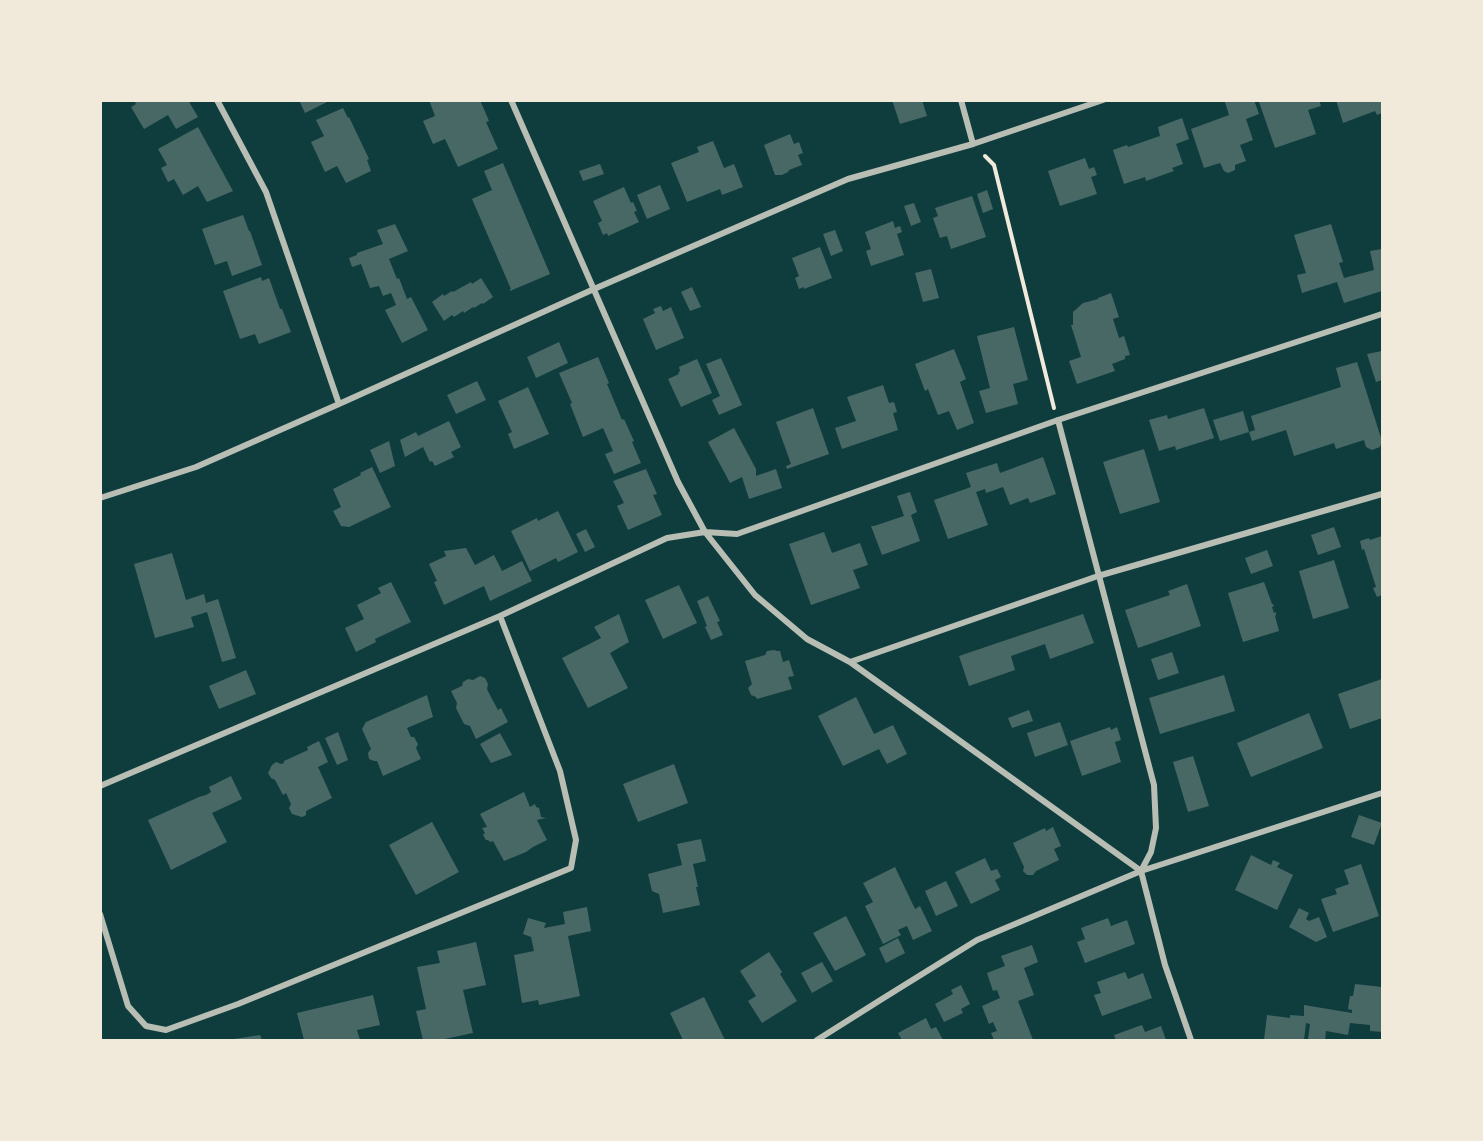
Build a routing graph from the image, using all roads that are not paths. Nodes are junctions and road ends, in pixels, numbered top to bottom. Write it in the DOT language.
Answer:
graph roads {
  1 [pos="217,100"];
  2 [pos="511,100"];
  3 [pos="961,100"];
  4 [pos="1103,100"];
  5 [pos="973,144"];
  6 [pos="594,289"];
  7 [pos="1383,314"];
  8 [pos="339,404"];
  9 [pos="1058,420"];
  10 [pos="1383,494"];
  11 [pos="100,498"];
  12 [pos="705,532"];
  13 [pos="1098,576"];
  14 [pos="500,616"];
  15 [pos="850,662"];
  16 [pos="100,786"];
  17 [pos="1383,793"];
  18 [pos="1141,872"];
  19 [pos="100,914"];
  20 [pos="818,1041"];
  21 [pos="1191,1041"];
  1 -- 8 [label="street"];
  2 -- 6 [label="street"];
  3 -- 5 [label="street"];
  4 -- 5 [label="street"];
  5 -- 6 [label="street"];
  6 -- 8 [label="street"];
  6 -- 12 [label="street"];
  7 -- 9 [label="street"];
  8 -- 11 [label="street"];
  9 -- 12 [label="street"];
  9 -- 13 [label="street"];
  10 -- 13 [label="street"];
  12 -- 14 [label="street"];
  12 -- 15 [label="street"];
  13 -- 15 [label="street"];
  13 -- 18 [label="street"];
  14 -- 16 [label="street"];
  14 -- 19 [label="street"];
  15 -- 18 [label="street"];
  17 -- 18 [label="street"];
  18 -- 20 [label="street"];
  18 -- 21 [label="street"];
}
